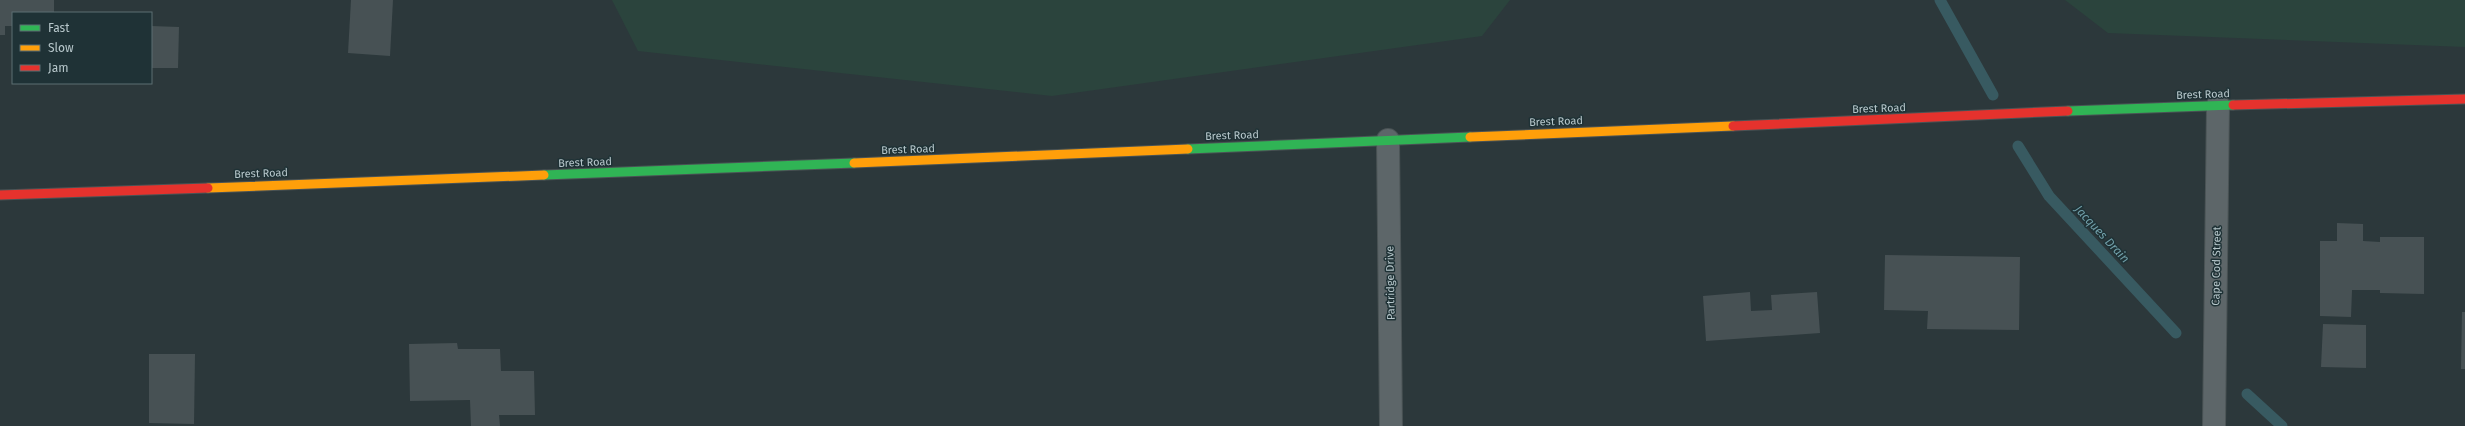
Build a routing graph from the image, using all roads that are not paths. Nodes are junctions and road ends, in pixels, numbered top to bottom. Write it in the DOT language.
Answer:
graph roads {
  1 [pos="2465,99"];
  2 [pos="2218,105"];
  3 [pos="1388,140"];
  4 [pos="0,195"];
  5 [pos="1391,426"];
  6 [pos="2214,426"];
  1 -- 2 [label="street, Brest Road"];
  2 -- 3 [label="street, Brest Road"];
  2 -- 6 [label="street, Cape Cod Street"];
  3 -- 4 [label="street, Brest Road"];
  3 -- 5 [label="street, Partridge Drive"];
}
